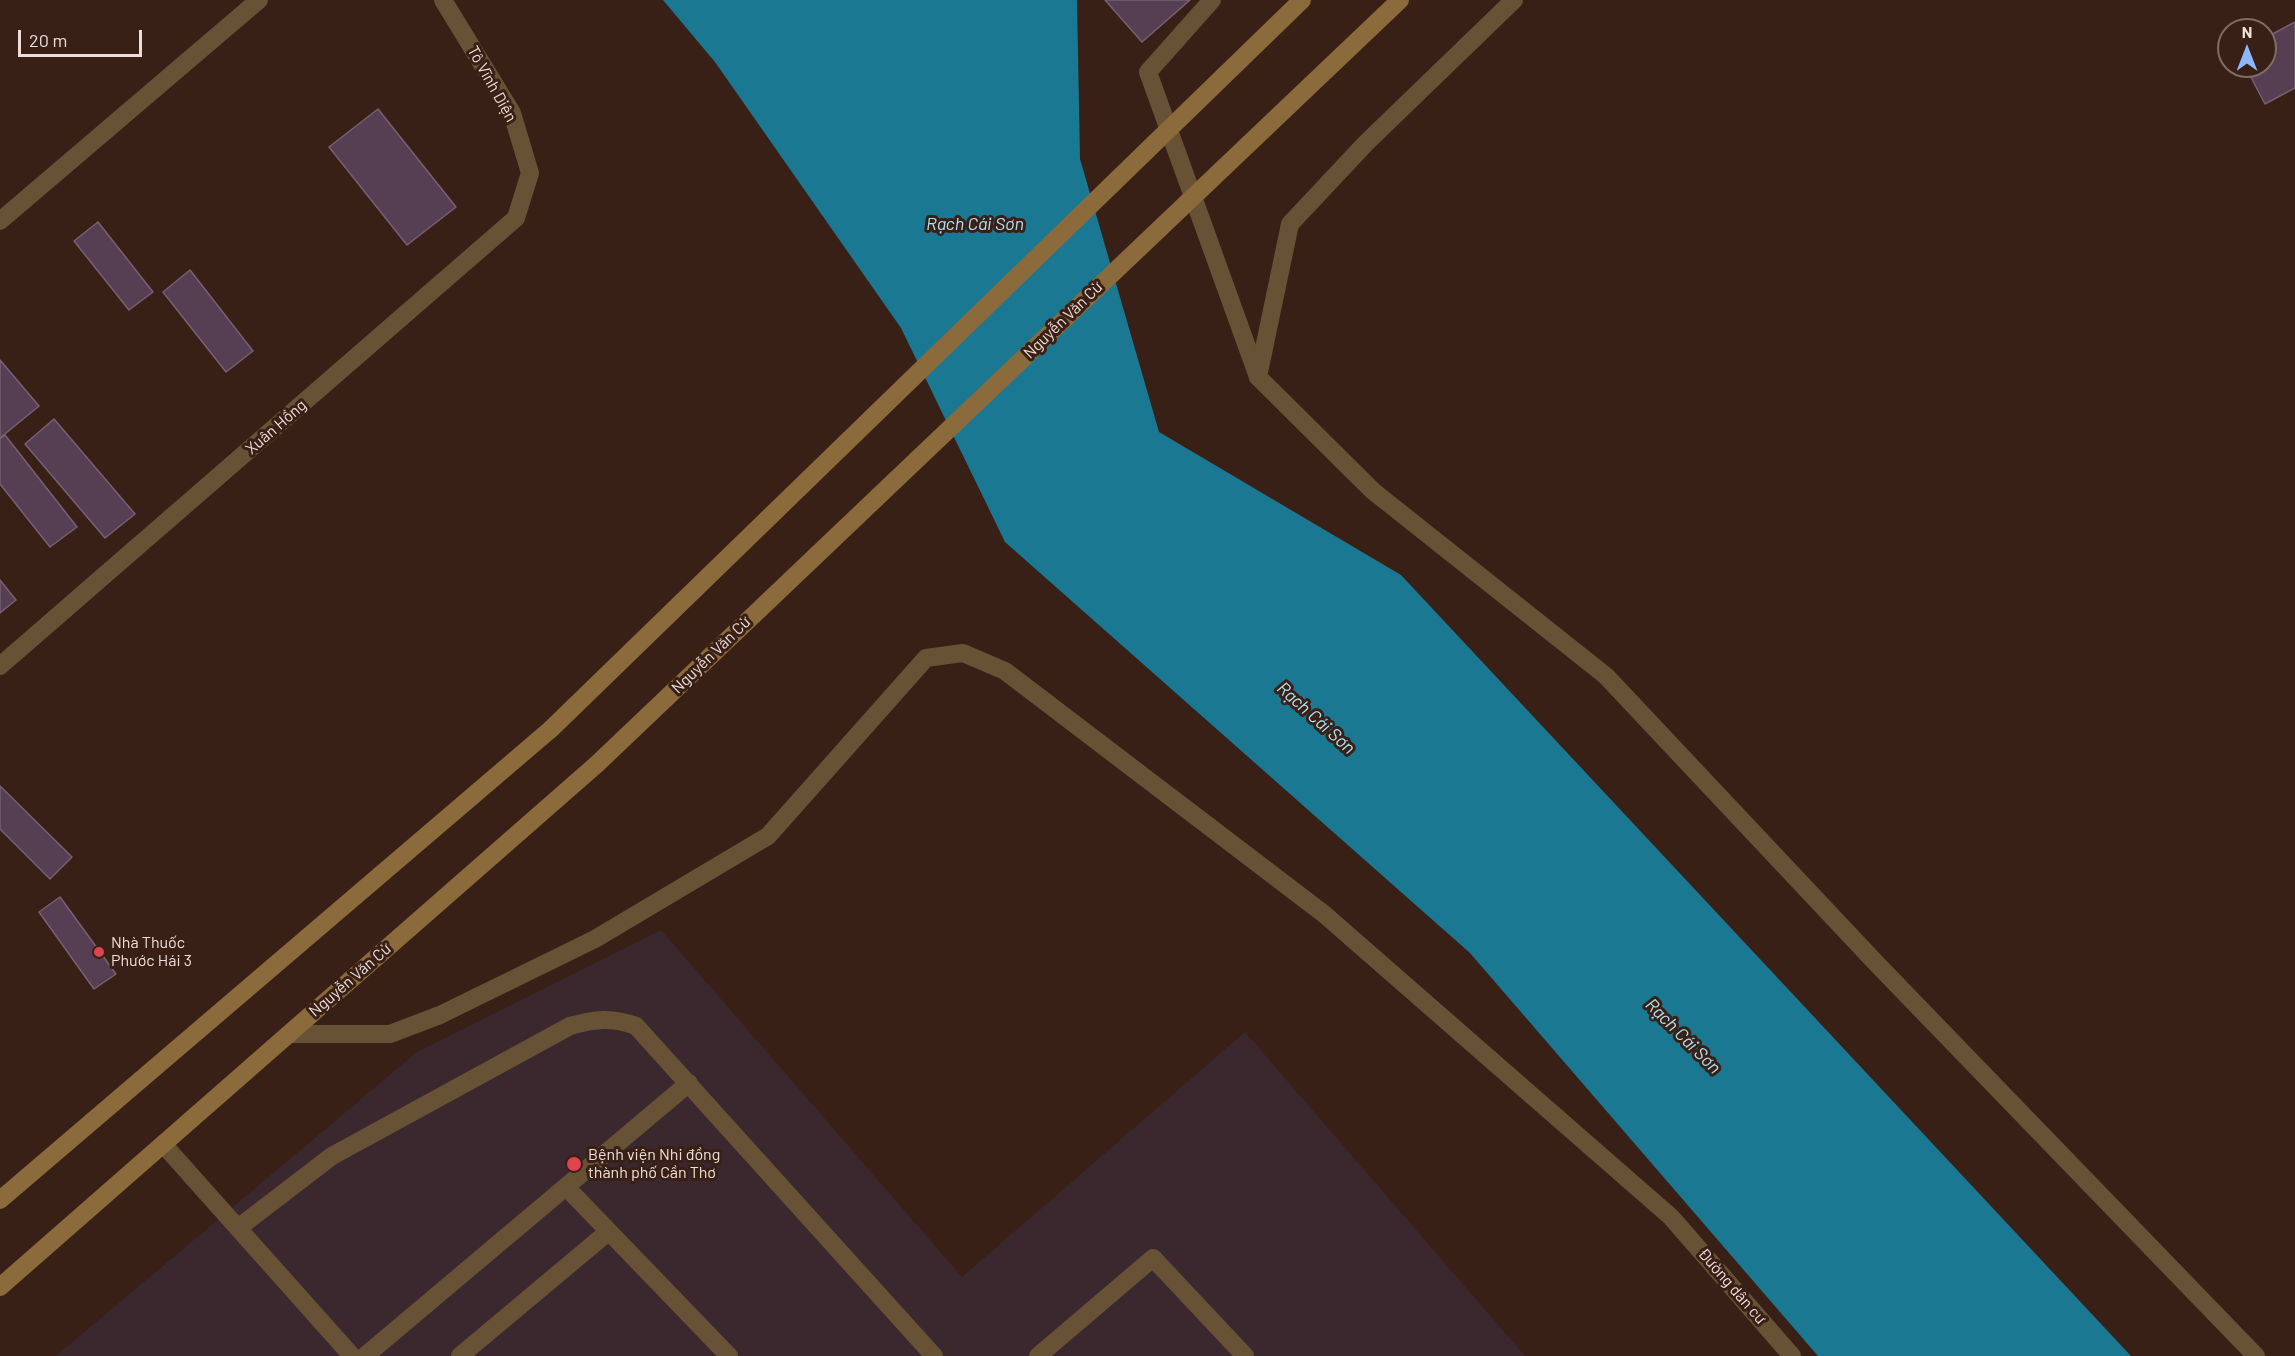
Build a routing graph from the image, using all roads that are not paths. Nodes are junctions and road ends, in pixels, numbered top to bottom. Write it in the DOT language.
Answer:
graph roads {
  1 [pos="259,0"];
  2 [pos="443,0"];
  3 [pos="1212,0"];
  4 [pos="1302,0"];
  5 [pos="1400,0"];
  6 [pos="1514,0"];
  7 [pos="530,173"];
  8 [pos="0,221"];
  9 [pos="1258,377"];
  10 [pos="0,666"];
  11 [pos="289,1034"];
  12 [pos="689,1083"];
  13 [pos="163,1144"];
  14 [pos="567,1188"];
  15 [pos="0,1200"];
  16 [pos="238,1228"];
  17 [pos="608,1232"];
  18 [pos="0,1287"];
  19 [pos="352,1356"];
  20 [pos="365,1356"];
  21 [pos="460,1356"];
  22 [pos="729,1356"];
  23 [pos="934,1356"];
  24 [pos="1038,1356"];
  25 [pos="1245,1356"];
  26 [pos="1792,1356"];
  27 [pos="2256,1356"];
  1 -- 8 [label="street"];
  2 -- 7 [label="street, Tô Vĩnh Diện"];
  3 -- 9 [label="street"];
  4 -- 15 [label="main road, bridge"];
  5 -- 11 [label="main road, Nguyễn Văn Cừ, bridge"];
  6 -- 9 [label="street"];
  7 -- 10 [label="street, Xuân Hồng"];
  9 -- 27 [label="street"];
  11 -- 13 [label="main road, Nguyễn Văn Cừ"];
  11 -- 26 [label="street, Đường dân cư"];
  12 -- 14 [label="street"];
  12 -- 16 [label="street"];
  12 -- 23 [label="street"];
  13 -- 16 [label="street"];
  13 -- 18 [label="main road, Nguyễn Văn Cừ"];
  14 -- 17 [label="street"];
  14 -- 20 [label="street"];
  16 -- 19 [label="street"];
  17 -- 21 [label="street"];
  17 -- 22 [label="street"];
  24 -- 25 [label="street"];
}
